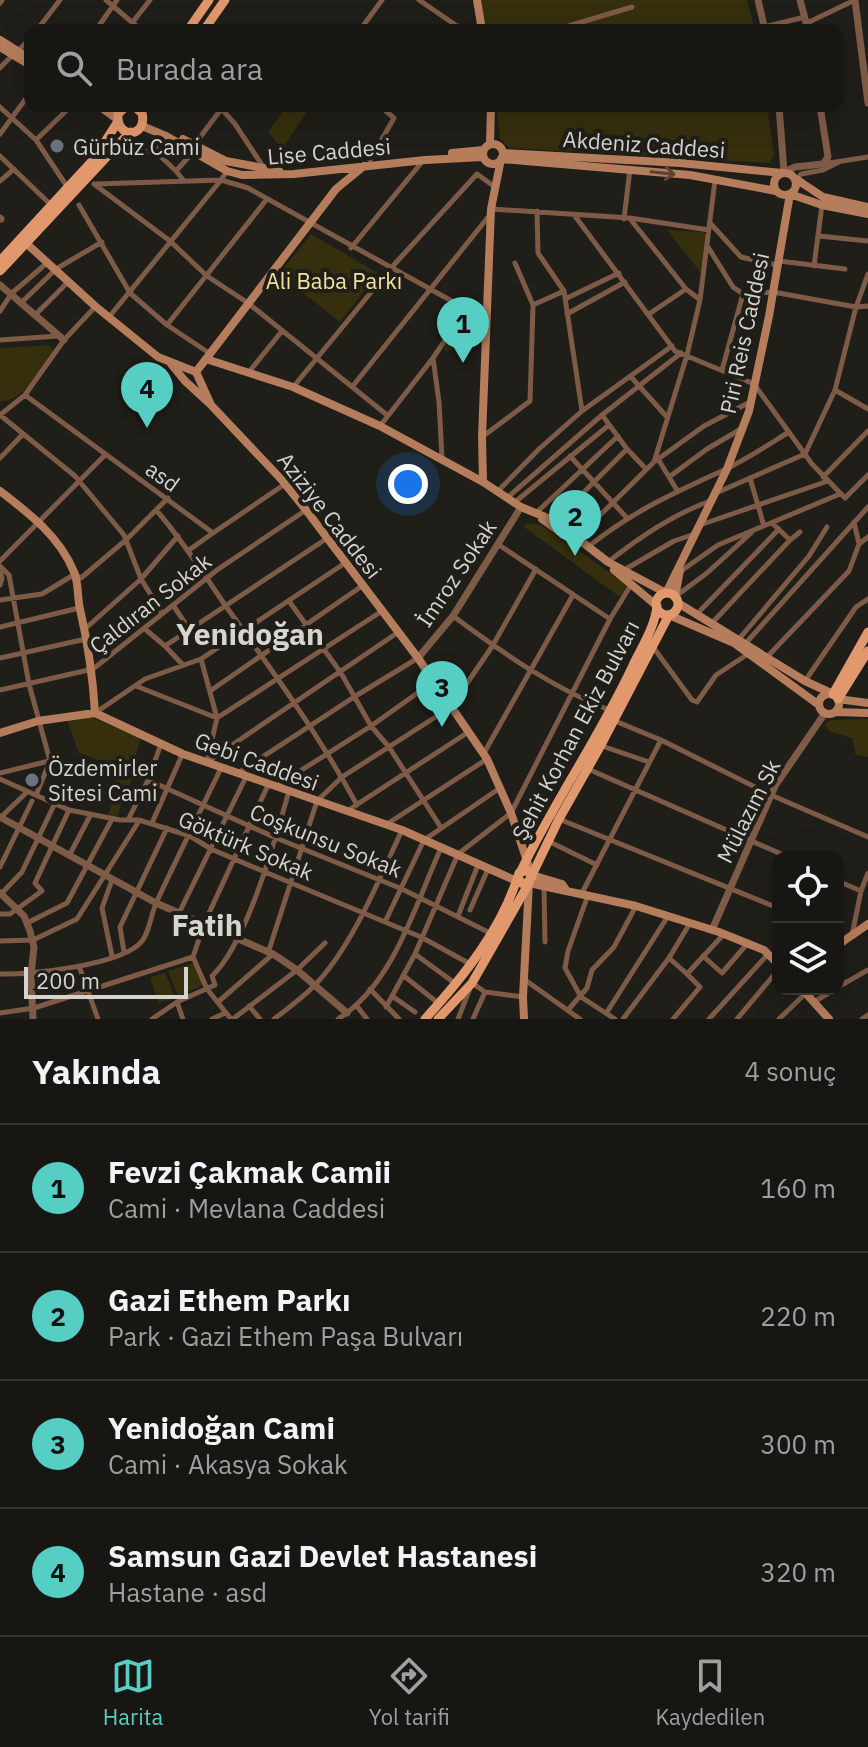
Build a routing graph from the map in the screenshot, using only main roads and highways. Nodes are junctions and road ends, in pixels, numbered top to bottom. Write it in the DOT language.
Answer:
graph roads {
  1 [pos="209,0"];
  2 [pos="225,0"];
  3 [pos="477,0"];
  4 [pos="192,24"];
  5 [pos="208,24"];
  6 [pos="481,24"];
  7 [pos="0,40"];
  8 [pos="0,47"];
  9 [pos="16,53"];
  10 [pos="24,56"];
  11 [pos="24,60"];
  12 [pos="491,112"];
  13 [pos="119,113"];
  14 [pos="145,116"];
  15 [pos="130,132"];
  16 [pos="194,148"];
  17 [pos="492,153"];
  18 [pos="367,163"];
  19 [pos="783,173"];
  20 [pos="796,179"];
  21 [pos="495,187"];
  22 [pos="782,193"];
  23 [pos="868,207"];
  24 [pos="868,214"];
  25 [pos="27,244"];
  26 [pos="0,261"];
  27 [pos="0,271"];
  28 [pos="208,356"];
  29 [pos="170,364"];
  30 [pos="196,372"];
  31 [pos="211,405"];
  32 [pos="483,482"];
  33 [pos="0,491"];
  34 [pos="535,513"];
  35 [pos="673,598"];
  36 [pos="657,606"];
  37 [pos="669,615"];
  38 [pos="868,632"];
  39 [pos="868,651"];
  40 [pos="835,696"];
  41 [pos="868,703"];
  42 [pos="826,710"];
  43 [pos="95,713"];
  44 [pos="868,713"];
  45 [pos="612,715"];
  46 [pos="0,733"];
  47 [pos="526,860"];
  48 [pos="523,877"];
  49 [pos="567,891"];
  50 [pos="868,924"];
  51 [pos="844,938"];
  52 [pos="772,959"];
  53 [pos="808,995"];
  54 [pos="824,1017"];
  55 [pos="425,1019"];
  56 [pos="438,1019"];
  57 [pos="524,1019"];
  1 -- 4 [label="main road"];
  2 -- 5 [label="main road"];
  3 -- 6 [label="main road"];
  7 -- 9 [label="main road"];
  8 -- 9 [label="main road"];
  9 -- 10 [label="main road"];
  9 -- 11 [label="main road"];
  12 -- 17 [label="main road"];
  13 -- 15 [label="main road"];
  13 -- 26 [label="main road"];
  14 -- 15 [label="main road"];
  14 -- 16 [label="main road, Lise Caddesi"];
  14 -- 16 [label="main road, Lise Caddesi"];
  15 -- 25 [label="main road"];
  16 -- 18 [label="main road, Lise Caddesi"];
  16 -- 18 [label="main road, Lise Caddesi"];
  17 -- 18 [label="main road, Lise Caddesi"];
  17 -- 18 [label="main road, Lise Caddesi"];
  17 -- 19 [label="main road, Akdeniz Caddesi"];
  17 -- 21 [label="main road"];
  17 -- 21 [label="main road"];
  17 -- 22 [label="main road, Akdeniz Caddesi, one-way"];
  18 -- 28 [label="main road"];
  19 -- 20 [label="main road"];
  19 -- 22 [label="main road"];
  20 -- 22 [label="main road"];
  20 -- 23 [label="main road"];
  21 -- 32 [label="main road"];
  22 -- 24 [label="main road, Akdeniz Caddesi"];
  22 -- 35 [label="main road, Piri Reis Caddesi"];
  25 -- 27 [label="main road"];
  25 -- 29 [label="main road"];
  28 -- 30 [label="main road"];
  28 -- 32 [label="main road"];
  29 -- 30 [label="main road"];
  29 -- 31 [label="main road"];
  30 -- 31 [label="main road, Aziziye Caddesi"];
  31 -- 47 [label="main road, Aziziye Caddesi"];
  32 -- 34 [label="main road"];
  33 -- 43 [label="main road"];
  34 -- 35 [label="main road"];
  34 -- 36 [label="main road"];
  35 -- 36 [label="main road"];
  35 -- 37 [label="main road"];
  35 -- 40 [label="main road"];
  36 -- 37 [label="main road"];
  36 -- 45 [label="main road, Şehit Korhan Ekiz Bulvarı"];
  37 -- 42 [label="main road"];
  37 -- 45 [label="main road, Şehit Korhan Ekiz Bulvarı"];
  38 -- 40 [label="main road"];
  39 -- 40 [label="main road"];
  40 -- 41 [label="main road"];
  40 -- 42 [label="main road"];
  40 -- 42 [label="main road"];
  42 -- 44 [label="main road"];
  43 -- 46 [label="main road"];
  43 -- 48 [label="main road, Gebi Caddesi"];
  45 -- 47 [label="main road, Şehit Korhan Ekiz Bulvarı"];
  45 -- 48 [label="main road, Şehit Korhan Ekiz Bulvarı"];
  47 -- 48 [label="main road, Şehit Korhan Ekiz Bulvarı"];
  48 -- 49 [label="main road, Gebi Caddesi"];
  48 -- 49 [label="main road, Gebi Caddesi"];
  48 -- 55 [label="main road, Şehit Korhan Ekiz Bulvarı"];
  48 -- 56 [label="main road, Şehit Korhan Ekiz Bulvarı"];
  48 -- 57 [label="main road"];
  49 -- 52 [label="main road, Gebi Caddesi"];
  50 -- 51 [label="main road"];
  53 -- 54 [label="main road"];
}
